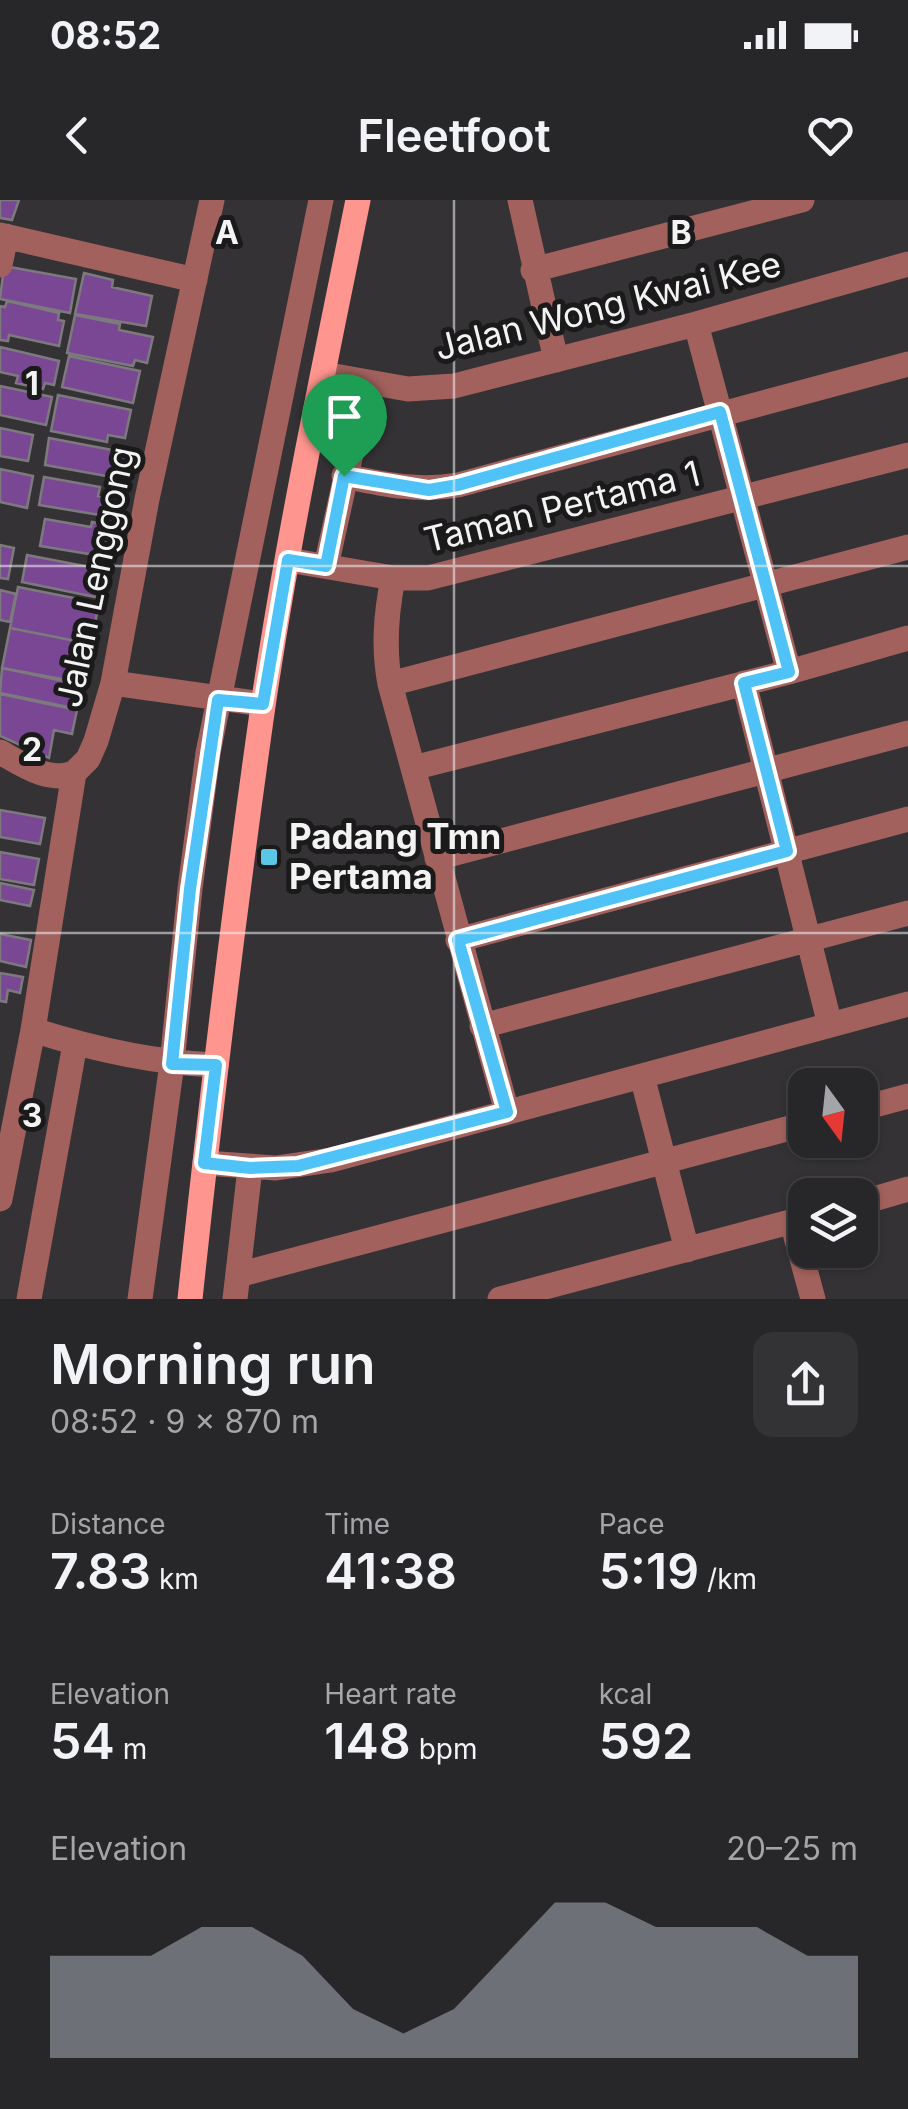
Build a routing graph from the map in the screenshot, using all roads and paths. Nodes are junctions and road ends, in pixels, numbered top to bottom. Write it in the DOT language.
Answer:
graph roads {
  1 [pos="212,200"];
  2 [pos="322,200"];
  3 [pos="358,200"];
  4 [pos="520,200"];
  5 [pos="802,200"];
  6 [pos="3,236"];
  7 [pos="908,264"];
  8 [pos="0,265"];
  9 [pos="533,270"];
  10 [pos="195,280"];
  11 [pos="696,324"];
  12 [pos="556,360"];
  13 [pos="908,364"];
  14 [pos="323,374"];
  15 [pos="366,382"];
  16 [pos="720,412"];
  17 [pos="908,455"];
  18 [pos="344,476"];
  19 [pos="742,499"];
  20 [pos="908,547"];
  21 [pos="288,560"];
  22 [pos="326,566"];
  23 [pos="393,578"];
  24 [pos="765,586"];
  25 [pos="908,638"];
  26 [pos="789,672"];
  27 [pos="744,683"];
  28 [pos="112,684"];
  29 [pos="390,684"];
  30 [pos="218,700"];
  31 [pos="263,704"];
  32 [pos="908,733"];
  33 [pos="0,752"];
  34 [pos="413,768"];
  35 [pos="765,772"];
  36 [pos="74,773"];
  37 [pos="908,819"];
  38 [pos="787,851"];
  39 [pos="437,858"];
  40 [pos="908,913"];
  41 [pos="458,940"];
  42 [pos="808,940"];
  43 [pos="908,1004"];
  44 [pos="830,1025"];
  45 [pos="482,1026"];
  46 [pos="32,1030"];
  47 [pos="75,1044"];
  48 [pos="172,1064"];
  49 [pos="216,1065"];
  50 [pos="642,1076"];
  51 [pos="908,1096"];
  52 [pos="878,1104"];
  53 [pos="507,1112"];
  54 [pos="788,1128"];
  55 [pos="665,1161"];
  56 [pos="204,1163"];
  57 [pos="250,1168"];
  58 [pos="908,1189"];
  59 [pos="878,1198"];
  60 [pos="0,1199"];
  61 [pos="788,1223"];
  62 [pos="687,1250"];
  63 [pos="808,1268"];
  64 [pos="237,1287"];
  65 [pos="29,1299"];
  66 [pos="140,1299"];
  67 [pos="190,1299"];
  68 [pos="500,1299"];
  69 [pos="813,1299"];
  1 -- 10 [label="street, Jalan Lenggong"];
  2 -- 30 [label="street"];
  3 -- 14 [label="main road"];
  4 -- 9 [label="street"];
  5 -- 9 [label="street"];
  6 -- 8 [label="street"];
  6 -- 10 [label="street"];
  7 -- 11 [label="street, Jalan Wong Kwai Kee"];
  9 -- 12 [label="street"];
  10 -- 28 [label="street, Jalan Lenggong"];
  11 -- 12 [label="street, Jalan Wong Kwai Kee"];
  11 -- 16 [label="street"];
  12 -- 15 [label="street, Jalan Wong Kwai Kee"];
  13 -- 16 [label="street"];
  14 -- 15 [label="street, Jalan Wong Kwai Kee"];
  14 -- 21 [label="main road"];
  15 -- 18 [label="street"];
  16 -- 18 [label="street"];
  16 -- 19 [label="street"];
  17 -- 19 [label="street, Taman Pertama 1"];
  18 -- 22 [label="street"];
  19 -- 23 [label="street, Taman Pertama 1"];
  19 -- 24 [label="street"];
  20 -- 24 [label="street"];
  21 -- 22 [label="street, Taman Pertama 1"];
  21 -- 31 [label="main road"];
  22 -- 23 [label="street, Taman Pertama 1"];
  23 -- 29 [label="street"];
  24 -- 26 [label="street"];
  24 -- 29 [label="street"];
  25 -- 26 [label="street"];
  26 -- 27 [label="street"];
  27 -- 34 [label="street"];
  27 -- 35 [label="street"];
  28 -- 30 [label="street"];
  28 -- 36 [label="street, Jalan Lenggong"];
  29 -- 34 [label="street"];
  30 -- 31 [label="street"];
  30 -- 48 [label="street"];
  31 -- 49 [label="main road"];
  32 -- 35 [label="street"];
  33 -- 36 [label="street"];
  34 -- 39 [label="street"];
  35 -- 38 [label="street"];
  35 -- 39 [label="street"];
  36 -- 46 [label="street, Jalan Lenggong"];
  37 -- 38 [label="street"];
  38 -- 41 [label="street"];
  38 -- 42 [label="street"];
  39 -- 41 [label="street"];
  40 -- 42 [label="street"];
  41 -- 45 [label="street"];
  42 -- 44 [label="street"];
  42 -- 45 [label="street"];
  43 -- 44 [label="street"];
  44 -- 50 [label="street"];
  45 -- 53 [label="street"];
  46 -- 47 [label="street"];
  46 -- 60 [label="street, Jalan Lenggong"];
  47 -- 48 [label="street"];
  47 -- 65 [label="street"];
  48 -- 49 [label="street"];
  48 -- 66 [label="street"];
  49 -- 56 [label="main road"];
  50 -- 53 [label="street"];
  50 -- 55 [label="street"];
  51 -- 52 [label="street"];
  53 -- 57 [label="street"];
  54 -- 55 [label="street"];
  55 -- 62 [label="street"];
  55 -- 64 [label="street"];
  56 -- 57 [label="street"];
  56 -- 67 [label="main road"];
  57 -- 64 [label="street"];
  58 -- 59 [label="street"];
  61 -- 62 [label="street"];
  62 -- 68 [label="street"];
  63 -- 69 [label="street"];
}
